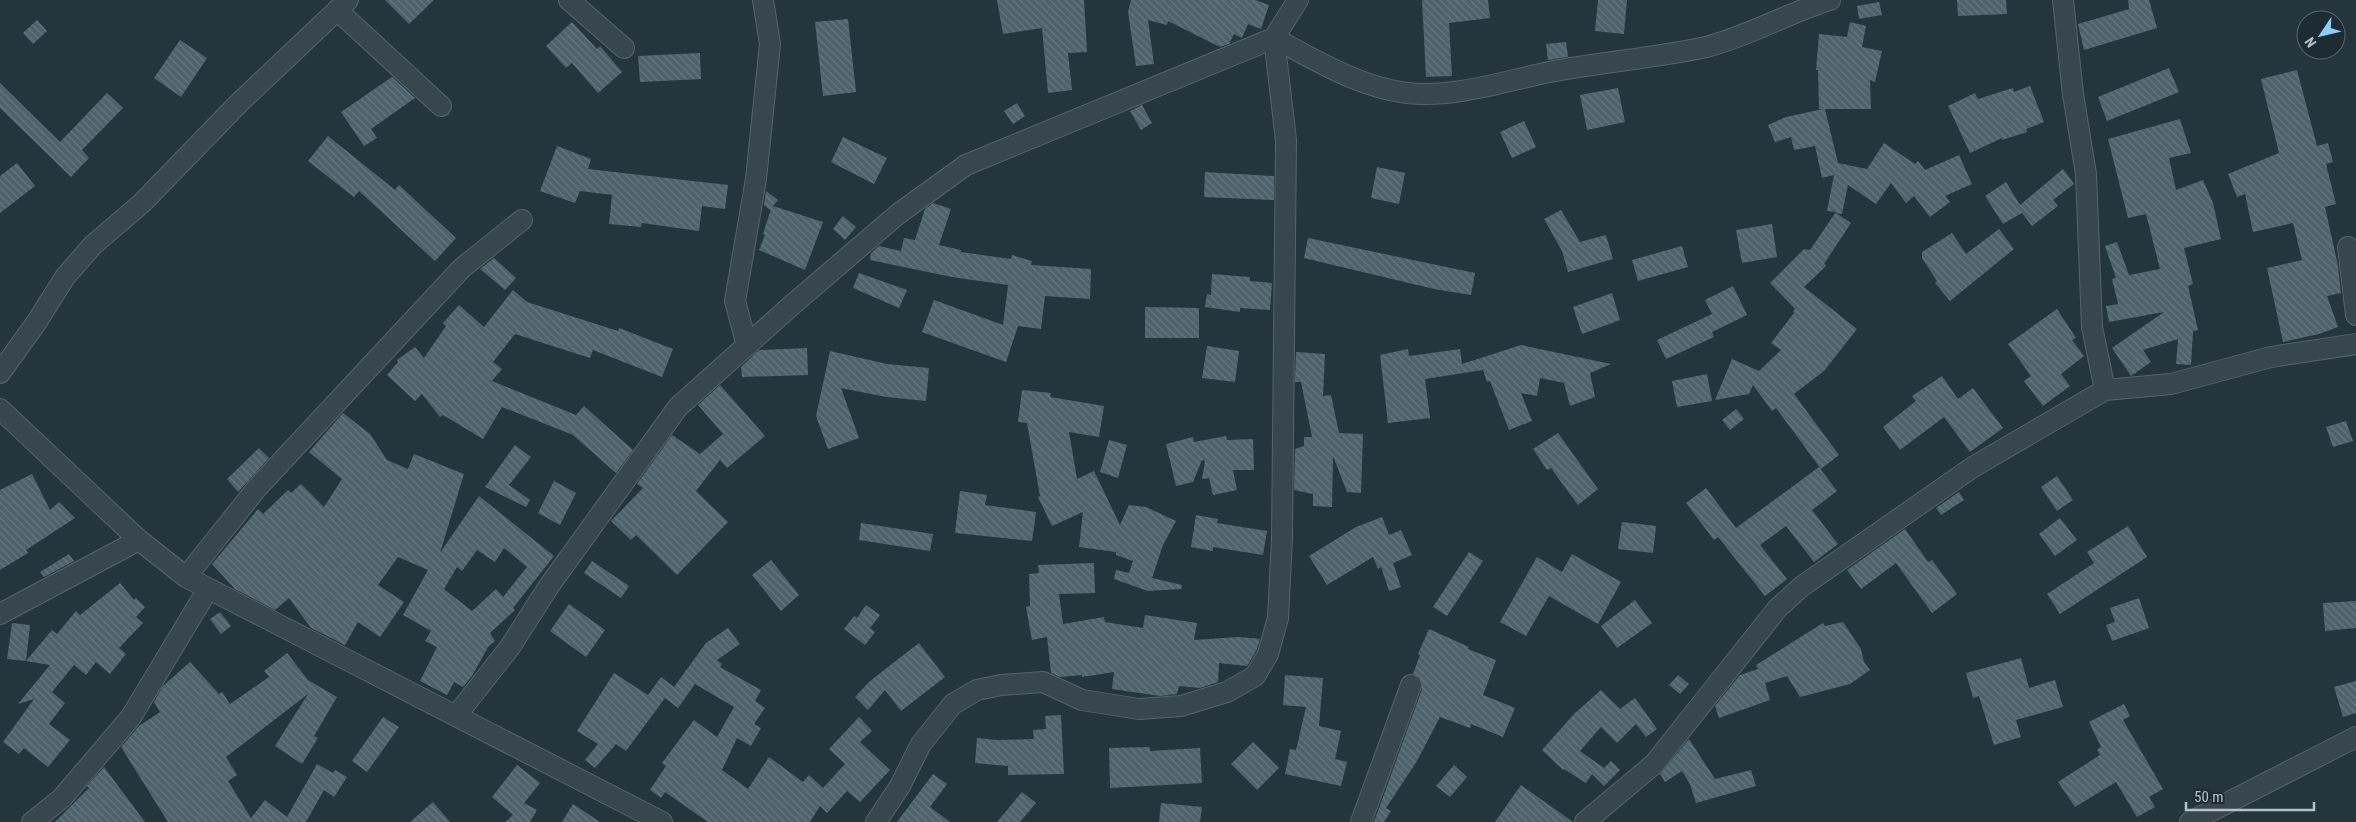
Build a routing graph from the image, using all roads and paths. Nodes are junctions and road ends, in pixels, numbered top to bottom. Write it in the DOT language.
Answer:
graph roads {
  1 [pos="569,0"];
  2 [pos="763,0"];
  3 [pos="1298,0"];
  4 [pos="1830,0"];
  5 [pos="2063,0"];
  6 [pos="343,5"];
  7 [pos="1274,38"];
  8 [pos="624,48"];
  9 [pos="441,106"];
  10 [pos="522,220"];
  11 [pos="2348,247"];
  12 [pos="2356,315"];
  13 [pos="2356,344"];
  14 [pos="747,346"];
  15 [pos="0,373"];
  16 [pos="2105,390"];
  17 [pos="2,415"];
  18 [pos="139,540"];
  19 [pos="186,577"];
  20 [pos="208,589"];
  21 [pos="0,614"];
  22 [pos="1411,685"];
  23 [pos="456,716"];
  24 [pos="2356,737"];
  25 [pos="32,822"];
  26 [pos="662,822"];
  27 [pos="876,822"];
  28 [pos="1361,822"];
  29 [pos="1585,822"];
  30 [pos="2190,822"];
  1 -- 8 [label="street"];
  2 -- 14 [label="street"];
  3 -- 7 [label="street"];
  4 -- 7 [label="street"];
  5 -- 16 [label="street"];
  6 -- 9 [label="street"];
  6 -- 15 [label="street"];
  7 -- 14 [label="street"];
  7 -- 27 [label="street"];
  10 -- 19 [label="street"];
  11 -- 12 [label="street"];
  13 -- 16 [label="street"];
  14 -- 23 [label="street"];
  16 -- 29 [label="street"];
  17 -- 18 [label="street"];
  18 -- 19 [label="street"];
  18 -- 21 [label="street"];
  19 -- 20 [label="street"];
  20 -- 23 [label="street"];
  20 -- 25 [label="street"];
  22 -- 28 [label="street"];
  23 -- 26 [label="street"];
  24 -- 30 [label="street"];
}
